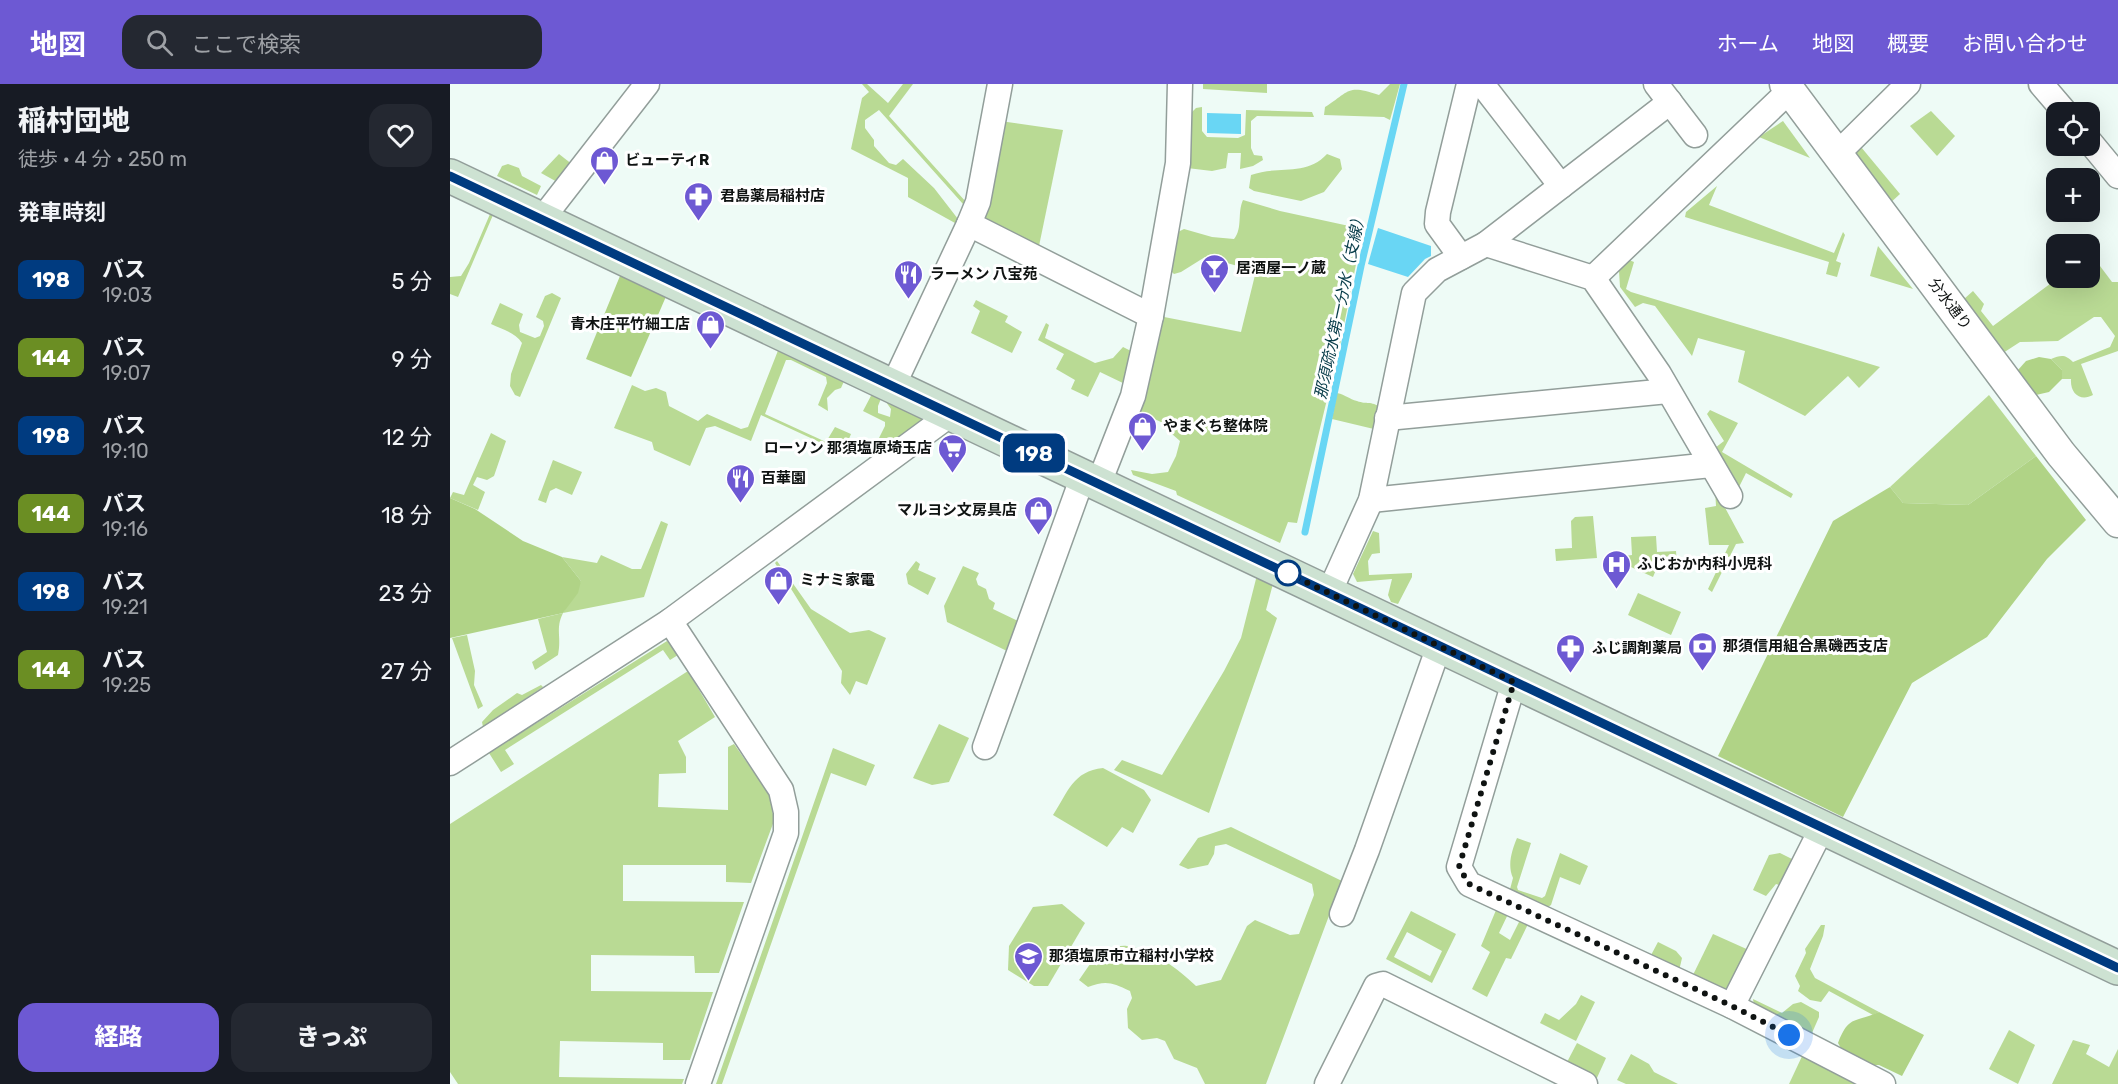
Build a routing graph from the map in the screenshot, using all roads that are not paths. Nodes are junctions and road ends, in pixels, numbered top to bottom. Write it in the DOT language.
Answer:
graph roads {
  1 [pos="647,84"];
  2 [pos="1000,84"];
  3 [pos="1180,84"];
  4 [pos="1469,84"];
  5 [pos="1482,84"];
  6 [pos="1908,84"];
  7 [pos="2041,84"];
  8 [pos="1787,87"];
  9 [pos="1663,93"];
  10 [pos="2056,102"];
  11 [pos="1695,135"];
  12 [pos="1837,154"];
  13 [pos="2100,154"];
  14 [pos="450,176"];
  15 [pos="2118,176"];
  16 [pos="1561,186"];
  17 [pos="542,219"];
  18 [pos="969,224"];
  19 [pos="1485,244"];
  20 [pos="1461,257"];
  21 [pos="1593,278"];
  22 [pos="1151,316"];
  23 [pos="893,386"];
  24 [pos="1668,391"];
  25 [pos="951,414"];
  26 [pos="1387,418"];
  27 [pos="1711,465"];
  28 [pos="1091,479"];
  29 [pos="1730,496"];
  30 [pos="1371,500"];
  31 [pos="2118,522"];
  32 [pos="1329,592"];
  33 [pos="670,621"];
  34 [pos="1439,646"];
  35 [pos="1514,682"];
  36 [pos="984,747"];
  37 [pos="450,763"];
  38 [pos="1822,828"];
  39 [pos="1342,914"];
  40 [pos="2118,968"];
  41 [pos="1732,1006"];
  42 [pos="698,1084"];
  43 [pos="1327,1084"];
  44 [pos="1585,1084"];
  45 [pos="1882,1084"];
  1 -- 17 [label="street"];
  2 -- 18 [label="street"];
  3 -- 22 [label="street"];
  4 -- 20 [label="street"];
  5 -- 16 [label="street"];
  6 -- 12 [label="street"];
  7 -- 10 [label="street"];
  8 -- 12 [label="street, 分水通り"];
  8 -- 21 [label="street"];
  9 -- 11 [label="street"];
  9 -- 16 [label="street"];
  12 -- 31 [label="street, 分水通り"];
  13 -- 15 [label="street"];
  14 -- 17 [label="main road"];
  16 -- 19 [label="street"];
  17 -- 23 [label="main road"];
  18 -- 22 [label="street"];
  18 -- 23 [label="street"];
  19 -- 20 [label="street"];
  19 -- 21 [label="street"];
  20 -- 26 [label="street"];
  21 -- 24 [label="street"];
  22 -- 28 [label="street"];
  23 -- 25 [label="main road"];
  24 -- 26 [label="street"];
  24 -- 27 [label="street"];
  25 -- 28 [label="main road"];
  25 -- 33 [label="street"];
  26 -- 30 [label="street"];
  27 -- 29 [label="street"];
  27 -- 30 [label="street"];
  28 -- 32 [label="main road"];
  28 -- 36 [label="street"];
  30 -- 32 [label="street"];
  32 -- 34 [label="main road"];
  33 -- 37 [label="street"];
  33 -- 42 [label="street"];
  34 -- 35 [label="main road"];
  34 -- 39 [label="street"];
  35 -- 38 [label="main road"];
  35 -- 41 [label="street"];
  38 -- 40 [label="main road"];
  38 -- 41 [label="street"];
  41 -- 45 [label="street"];
  43 -- 44 [label="street"];
}
